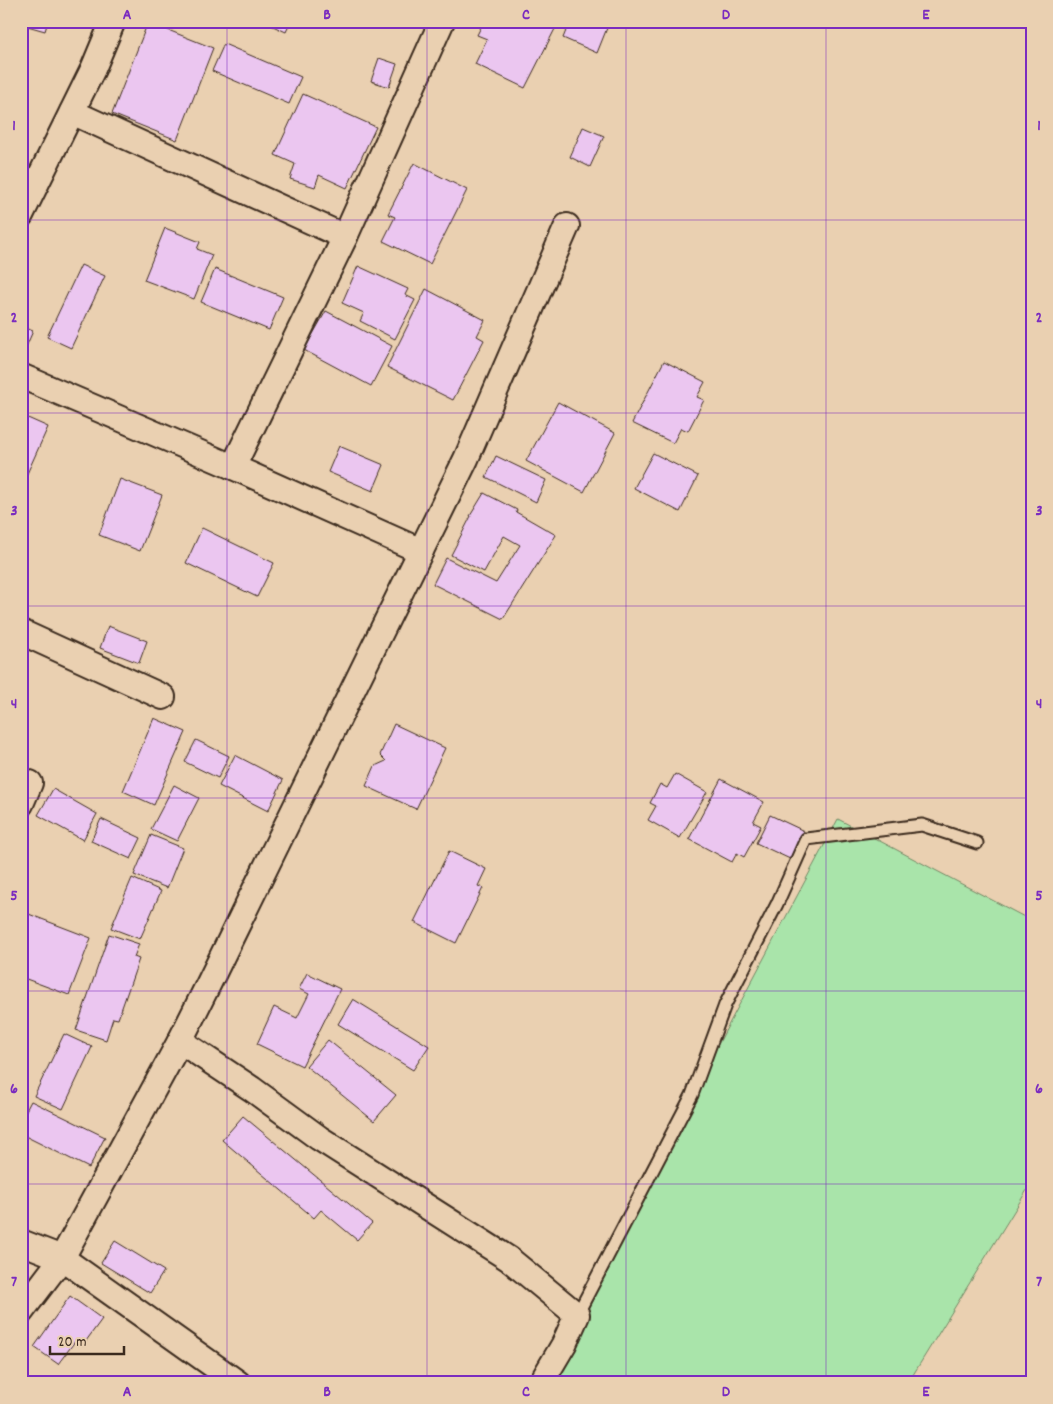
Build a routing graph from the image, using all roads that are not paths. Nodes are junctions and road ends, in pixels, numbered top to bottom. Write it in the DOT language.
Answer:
graph roads {
  1 [pos="113,21"];
  2 [pos="442,21"];
  3 [pos="72,112"];
  4 [pos="21,215"];
  5 [pos="567,226"];
  6 [pos="345,237"];
  7 [pos="21,376"];
  8 [pos="233,467"];
  9 [pos="421,551"];
  10 [pos="21,632"];
  11 [pos="164,697"];
  12 [pos="977,843"];
  13 [pos="180,1042"];
  14 [pos="21,1242"];
  15 [pos="62,1258"];
  16 [pos="21,1312"];
  17 [pos="577,1315"];
  18 [pos="238,1383"];
  19 [pos="541,1383"];
  1 -- 3 [label="street"];
  2 -- 6 [label="street"];
  3 -- 4 [label="street"];
  3 -- 6 [label="street"];
  5 -- 9 [label="street"];
  6 -- 8 [label="street"];
  7 -- 8 [label="street"];
  8 -- 9 [label="street"];
  9 -- 13 [label="street"];
  10 -- 11 [label="street"];
  12 -- 17 [label="lane"];
  13 -- 15 [label="street"];
  13 -- 17 [label="street"];
  14 -- 15 [label="street"];
  15 -- 16 [label="street"];
  15 -- 18 [label="street"];
  17 -- 19 [label="street"];
}
